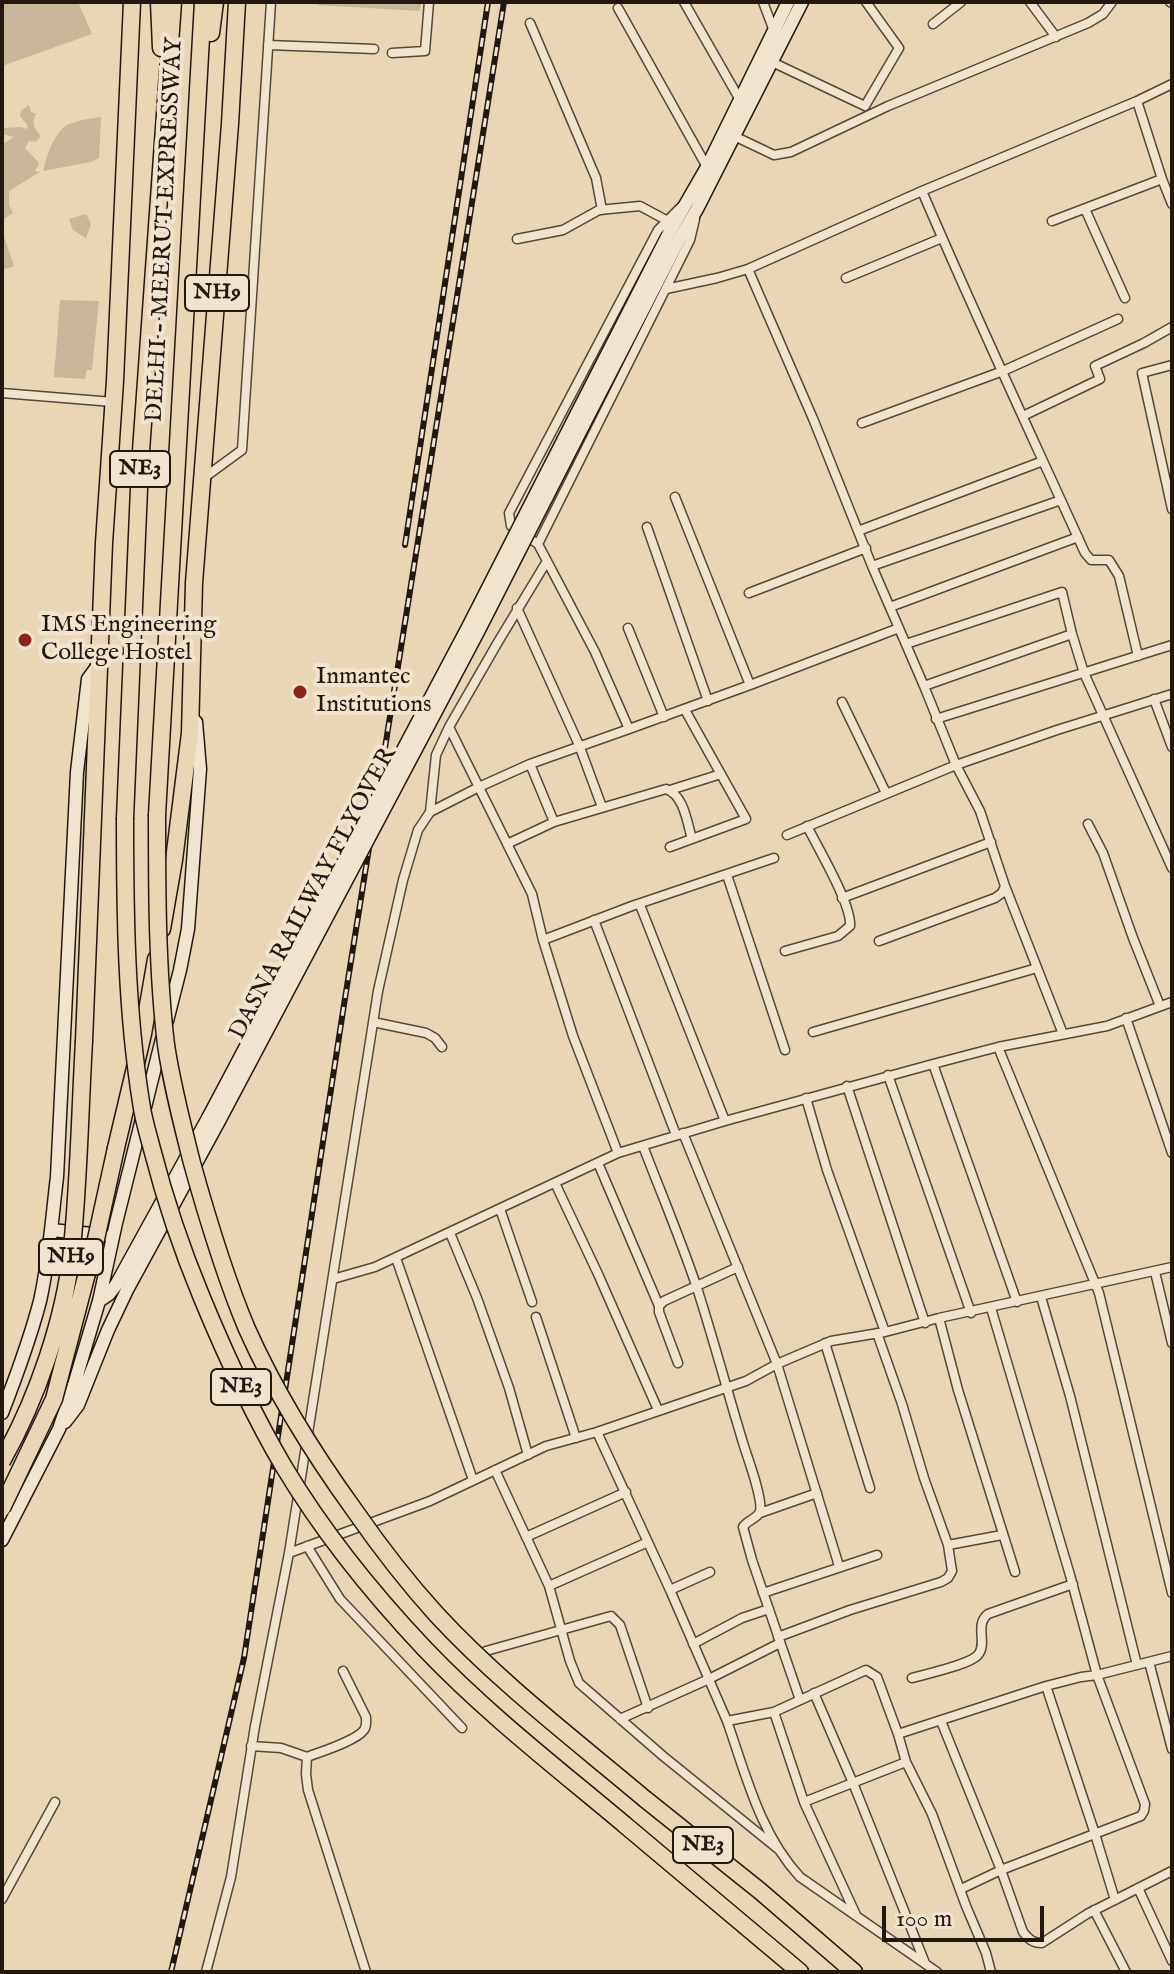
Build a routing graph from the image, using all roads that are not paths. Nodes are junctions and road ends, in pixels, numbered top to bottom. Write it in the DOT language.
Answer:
graph roads {
  1 [pos="132,2"];
  2 [pos="159,2"];
  3 [pos="173,2"];
  4 [pos="203,2"];
  5 [pos="215,2"];
  6 [pos="237,2"];
  7 [pos="271,2"];
  8 [pos="429,2"];
  9 [pos="684,2"];
  10 [pos="763,2"];
  11 [pos="788,2"];
  12 [pos="802,2"];
  13 [pos="866,2"];
  14 [pos="961,2"];
  15 [pos="1030,2"];
  16 [pos="1112,2"];
  17 [pos="618,8"];
  18 [pos="530,23"];
  19 [pos="933,24"];
  20 [pos="774,31"];
  21 [pos="1056,37"];
  22 [pos="268,45"];
  23 [pos="374,49"];
  24 [pos="392,53"];
  25 [pos="772,62"];
  26 [pos="1172,84"];
  27 [pos="740,100"];
  28 [pos="1137,101"];
  29 [pos="165,121"];
  30 [pos="197,126"];
  31 [pos="734,136"];
  32 [pos="707,167"];
  33 [pos="1162,179"];
  34 [pos="922,191"];
  35 [pos="1172,204"];
  36 [pos="692,206"];
  37 [pos="1085,209"];
  38 [pos="602,210"];
  39 [pos="666,220"];
  40 [pos="1052,221"];
  41 [pos="942,238"];
  42 [pos="517,239"];
  43 [pos="668,248"];
  44 [pos="748,269"];
  45 [pos="846,278"];
  46 [pos="666,289"];
  47 [pos="1125,298"];
  48 [pos="1118,319"];
  49 [pos="1172,327"];
  50 [pos="1172,365"];
  51 [pos="1003,371"];
  52 [pos="2,393"];
  53 [pos="113,402"];
  54 [pos="1023,416"];
  55 [pos="862,423"];
  56 [pos="1043,461"];
  57 [pos="202,479"];
  58 [pos="675,497"];
  59 [pos="1061,500"];
  60 [pos="1172,509"];
  61 [pos="647,527"];
  62 [pos="858,531"];
  63 [pos="1078,537"];
  64 [pos="538,544"];
  65 [pos="866,548"];
  66 [pos="547,561"];
  67 [pos="872,566"];
  68 [pos="749,593"];
  69 [pos="890,607"];
  70 [pos="517,608"];
  71 [pos="628,628"];
  72 [pos="899,628"];
  73 [pos="1072,634"];
  74 [pos="906,644"];
  75 [pos="1172,645"];
  76 [pos="1138,656"];
  77 [pos="99,663"];
  78 [pos="1084,673"];
  79 [pos="192,679"];
  80 [pos="750,685"];
  81 [pos="924,686"];
  82 [pos="1172,694"];
  83 [pos="1154,699"];
  84 [pos="708,701"];
  85 [pos="842,702"];
  86 [pos="685,710"];
  87 [pos="1102,716"];
  88 [pos="664,717"];
  89 [pos="936,719"];
  90 [pos="449,727"];
  91 [pos="629,729"];
  92 [pos="579,745"];
  93 [pos="1172,747"];
  94 [pos="530,764"];
  95 [pos="956,765"];
  96 [pos="721,774"];
  97 [pos="479,787"];
  98 [pos="670,790"];
  99 [pos="886,793"];
  100 [pos="602,807"];
  101 [pos="430,812"];
  102 [pos="554,822"];
  103 [pos="1088,824"];
  104 [pos="807,826"];
  105 [pos="787,835"];
  106 [pos="692,839"];
  107 [pos="991,842"];
  108 [pos="507,844"];
  109 [pos="670,847"];
  110 [pos="774,858"];
  111 [pos="1172,868"];
  112 [pos="727,875"];
  113 [pos="1005,886"];
  114 [pos="842,898"];
  115 [pos="640,905"];
  116 [pos="594,920"];
  117 [pos="543,940"];
  118 [pos="879,941"];
  119 [pos="785,951"];
  120 [pos="1037,968"];
  121 [pos="1172,1002"];
  122 [pos="1160,1006"];
  123 [pos="1126,1018"];
  124 [pos="373,1022"];
  125 [pos="813,1032"];
  126 [pos="1063,1034"];
  127 [pos="442,1047"];
  128 [pos="998,1047"];
  129 [pos="785,1050"];
  130 [pos="933,1064"];
  131 [pos="888,1075"];
  132 [pos="847,1086"];
  133 [pos="806,1098"];
  134 [pos="725,1121"];
  135 [pos="680,1134"];
  136 [pos="643,1146"];
  137 [pos="618,1153"];
  138 [pos="1172,1153"];
  139 [pos="598,1163"];
  140 [pos="555,1183"];
  141 [pos="500,1209"];
  142 [pos="51,1230"];
  143 [pos="450,1233"];
  144 [pos="113,1236"];
  145 [pos="396,1258"];
  146 [pos="738,1267"];
  147 [pos="1172,1267"];
  148 [pos="1155,1272"];
  149 [pos="333,1279"];
  150 [pos="1096,1284"];
  151 [pos="696,1286"];
  152 [pos="1041,1297"];
  153 [pos="99,1301"];
  154 [pos="532,1302"];
  155 [pos="1017,1302"];
  156 [pos="659,1306"];
  157 [pos="991,1308"];
  158 [pos="971,1313"];
  159 [pos="536,1317"];
  160 [pos="939,1318"];
  161 [pos="925,1323"];
  162 [pos="881,1333"];
  163 [pos="825,1343"];
  164 [pos="1172,1343"];
  165 [pos="678,1363"];
  166 [pos="777,1364"];
  167 [pos="69,1386"];
  168 [pos="728,1387"];
  169 [pos="17,1392"];
  170 [pos="658,1410"];
  171 [pos="2,1413"];
  172 [pos="59,1429"];
  173 [pos="597,1432"];
  174 [pos="576,1438"];
  175 [pos="528,1455"];
  176 [pos="2,1461"];
  177 [pos="495,1470"];
  178 [pos="473,1480"];
  179 [pos="870,1488"];
  180 [pos="626,1492"];
  181 [pos="817,1493"];
  182 [pos="2,1508"];
  183 [pos="760,1513"];
  184 [pos="1002,1535"];
  185 [pos="526,1537"];
  186 [pos="2,1540"];
  187 [pos="648,1542"];
  188 [pos="948,1545"];
  189 [pos="307,1546"];
  190 [pos="289,1553"];
  191 [pos="877,1555"];
  192 [pos="839,1566"];
  193 [pos="710,1572"];
  194 [pos="1015,1572"];
  195 [pos="1073,1584"];
  196 [pos="549,1586"];
  197 [pos="670,1590"];
  198 [pos="763,1593"];
  199 [pos="1172,1593"];
  200 [pos="769,1609"];
  201 [pos="562,1631"];
  202 [pos="779,1640"];
  203 [pos="693,1644"];
  204 [pos="486,1651"];
  205 [pos="1172,1656"];
  206 [pos="1149,1662"];
  207 [pos="1137,1665"];
  208 [pos="343,1671"];
  209 [pos="1097,1675"];
  210 [pos="912,1678"];
  211 [pos="709,1679"];
  212 [pos="1046,1686"];
  213 [pos="814,1693"];
  214 [pos="800,1700"];
  215 [pos="648,1708"];
  216 [pos="774,1712"];
  217 [pos="620,1719"];
  218 [pos="727,1721"];
  219 [pos="941,1721"];
  220 [pos="462,1728"];
  221 [pos="898,1734"];
  222 [pos="251,1746"];
  223 [pos="1172,1749"];
  224 [pos="307,1757"];
  225 [pos="906,1762"];
  226 [pos="853,1783"];
  227 [pos="55,1802"];
  228 [pos="804,1802"];
  229 [pos="1095,1834"];
  230 [pos="778,1849"];
  231 [pos="1001,1870"];
  232 [pos="1172,1871"];
  233 [pos="1138,1888"];
  234 [pos="961,1889"];
  235 [pos="2,1899"];
  236 [pos="1115,1900"];
  237 [pos="1094,1910"];
  238 [pos="856,1916"];
  239 [pos="1172,1961"];
  240 [pos="925,1963"];
  241 [pos="206,1972"];
  242 [pos="366,1972"];
  243 [pos="800,1972"];
  244 [pos="854,1972"];
  245 [pos="937,1972"];
  246 [pos="991,1972"];
  247 [pos="1126,1972"];
  1 -- 53 [label="highway, NH9"];
  2 -- 29 [label="highway"];
  3 -- 29 [label="highway, DELHI - MEERUT EXPRESSWAY / NE3"];
  4 -- 30 [label="highway, DELHI - MEERUT EXPRESSWAY / NE3"];
  5 -- 30 [label="highway"];
  6 -- 57 [label="highway, NH9"];
  7 -- 22 [label="street"];
  8 -- 24 [label="street"];
  9 -- 27 [label="street"];
  10 -- 20 [label="street"];
  11 -- 20 [label="main road"];
  12 -- 25 [label="main road"];
  13 -- 25 [label="street"];
  14 -- 19 [label="street"];
  15 -- 21 [label="street"];
  16 -- 21 [label="street"];
  17 -- 32 [label="street"];
  18 -- 38 [label="street"];
  20 -- 27 [label="main road"];
  21 -- 31 [label="street"];
  22 -- 23 [label="street"];
  22 -- 57 [label="street"];
  25 -- 31 [label="main road"];
  26 -- 28 [label="street"];
  27 -- 32 [label="main road"];
  28 -- 33 [label="street"];
  28 -- 34 [label="street"];
  29 -- 243 [label="highway, DELHI - MEERUT EXPRESSWAY / NE3, bridge"];
  30 -- 244 [label="highway, DELHI - MEERUT EXPRESSWAY / NE3, bridge"];
  31 -- 36 [label="main road"];
  32 -- 36 [label="main road"];
  33 -- 35 [label="street"];
  33 -- 37 [label="street"];
  34 -- 41 [label="street"];
  34 -- 44 [label="street"];
  36 -- 39 [label="street"];
  36 -- 43 [label="main road, DASNA RAILWAY FLYOVER"];
  36 -- 46 [label="street"];
  37 -- 40 [label="street"];
  37 -- 47 [label="street"];
  38 -- 39 [label="street"];
  38 -- 42 [label="street"];
  39 -- 64 [label="street"];
  41 -- 45 [label="street"];
  41 -- 51 [label="street"];
  43 -- 153 [label="main road, DASNA RAILWAY FLYOVER, bridge"];
  43 -- 172 [label="main road, DASNA RAILWAY FLYOVER, bridge"];
  44 -- 46 [label="street"];
  44 -- 62 [label="street"];
  46 -- 64 [label="street"];
  48 -- 51 [label="street"];
  49 -- 54 [label="street"];
  50 -- 60 [label="street"];
  51 -- 54 [label="street"];
  51 -- 55 [label="street"];
  52 -- 53 [label="street"];
  53 -- 77 [label="highway, NH9"];
  54 -- 56 [label="street"];
  56 -- 59 [label="street"];
  56 -- 62 [label="street"];
  57 -- 79 [label="highway, NH9"];
  58 -- 80 [label="street"];
  59 -- 63 [label="street"];
  59 -- 67 [label="street"];
  61 -- 84 [label="street"];
  62 -- 65 [label="street"];
  63 -- 69 [label="street"];
  63 -- 76 [label="street"];
  64 -- 66 [label="street"];
  65 -- 67 [label="street"];
  65 -- 68 [label="street"];
  66 -- 70 [label="street"];
  66 -- 91 [label="street"];
  67 -- 69 [label="street"];
  69 -- 72 [label="street"];
  70 -- 90 [label="street"];
  70 -- 92 [label="street"];
  71 -- 88 [label="street"];
  72 -- 74 [label="street"];
  72 -- 80 [label="street"];
  73 -- 74 [label="street"];
  73 -- 78 [label="street"];
  73 -- 81 [label="street"];
  74 -- 81 [label="street"];
  75 -- 76 [label="street"];
  76 -- 78 [label="street"];
  77 -- 142 [label="main road"];
  77 -- 176 [label="highway, NH9, bridge"];
  78 -- 87 [label="street"];
  78 -- 89 [label="street"];
  79 -- 144 [label="main road"];
  79 -- 182 [label="highway, NH9, bridge"];
  80 -- 84 [label="street"];
  81 -- 89 [label="street"];
  82 -- 83 [label="street"];
  83 -- 87 [label="street"];
  83 -- 93 [label="street"];
  84 -- 86 [label="street"];
  85 -- 99 [label="street"];
  86 -- 88 [label="street"];
  86 -- 96 [label="street"];
  87 -- 95 [label="street"];
  87 -- 111 [label="street"];
  88 -- 91 [label="street"];
  89 -- 95 [label="street"];
  90 -- 97 [label="street"];
  90 -- 101 [label="street"];
  91 -- 92 [label="street"];
  92 -- 94 [label="street"];
  92 -- 100 [label="street"];
  94 -- 97 [label="street"];
  94 -- 102 [label="street"];
  95 -- 99 [label="street"];
  95 -- 107 [label="street"];
  96 -- 98 [label="street"];
  96 -- 106 [label="street"];
  97 -- 101 [label="street"];
  97 -- 108 [label="street"];
  98 -- 100 [label="street"];
  98 -- 106 [label="street"];
  99 -- 104 [label="street"];
  100 -- 102 [label="street"];
  101 -- 124 [label="street"];
  102 -- 108 [label="street"];
  103 -- 122 [label="street"];
  104 -- 105 [label="street"];
  104 -- 114 [label="street"];
  106 -- 109 [label="street"];
  107 -- 113 [label="street"];
  107 -- 114 [label="street"];
  108 -- 117 [label="street"];
  110 -- 112 [label="street"];
  112 -- 115 [label="street"];
  112 -- 129 [label="street"];
  113 -- 118 [label="street"];
  113 -- 120 [label="street"];
  114 -- 119 [label="street"];
  115 -- 116 [label="street"];
  115 -- 134 [label="street"];
  116 -- 117 [label="street"];
  116 -- 135 [label="street"];
  117 -- 137 [label="street"];
  120 -- 125 [label="street"];
  120 -- 126 [label="street"];
  121 -- 122 [label="street"];
  122 -- 123 [label="street"];
  123 -- 126 [label="street"];
  123 -- 138 [label="street"];
  124 -- 127 [label="street"];
  124 -- 149 [label="street"];
  126 -- 128 [label="street"];
  128 -- 130 [label="street"];
  128 -- 150 [label="street"];
  130 -- 131 [label="street"];
  130 -- 155 [label="street"];
  131 -- 132 [label="street"];
  131 -- 158 [label="street"];
  132 -- 133 [label="street"];
  132 -- 161 [label="street"];
  133 -- 134 [label="street"];
  133 -- 162 [label="street"];
  134 -- 135 [label="street"];
  135 -- 136 [label="street"];
  135 -- 146 [label="street"];
  136 -- 137 [label="street"];
  136 -- 151 [label="street"];
  137 -- 139 [label="street"];
  139 -- 140 [label="street"];
  139 -- 156 [label="street"];
  140 -- 141 [label="street"];
  140 -- 170 [label="street"];
  141 -- 143 [label="street"];
  141 -- 154 [label="street"];
  142 -- 144 [label="main road"];
  142 -- 169 [label="main road"];
  143 -- 145 [label="street"];
  143 -- 175 [label="street"];
  144 -- 153 [label="main road"];
  145 -- 149 [label="street"];
  145 -- 178 [label="street"];
  146 -- 151 [label="street"];
  146 -- 166 [label="street"];
  147 -- 148 [label="street"];
  148 -- 150 [label="street"];
  148 -- 164 [label="street"];
  149 -- 190 [label="street"];
  150 -- 152 [label="street"];
  150 -- 199 [label="street"];
  151 -- 156 [label="street"];
  151 -- 168 [label="street"];
  152 -- 155 [label="street"];
  152 -- 207 [label="street"];
  153 -- 167 [label="main road"];
  155 -- 157 [label="street"];
  156 -- 165 [label="street"];
  157 -- 158 [label="street"];
  157 -- 195 [label="street"];
  158 -- 160 [label="street"];
  159 -- 174 [label="street"];
  160 -- 161 [label="street"];
  160 -- 184 [label="street"];
  161 -- 162 [label="street"];
  162 -- 163 [label="street"];
  162 -- 188 [label="street"];
  163 -- 166 [label="street"];
  163 -- 179 [label="street"];
  166 -- 168 [label="street"];
  166 -- 181 [label="street"];
  167 -- 169 [label="main road"];
  167 -- 172 [label="main road"];
  168 -- 170 [label="street"];
  168 -- 183 [label="street"];
  169 -- 171 [label="main road"];
  170 -- 173 [label="street"];
  172 -- 186 [label="main road"];
  173 -- 174 [label="street"];
  173 -- 180 [label="street"];
  174 -- 175 [label="street"];
  175 -- 177 [label="street"];
  177 -- 178 [label="street"];
  177 -- 185 [label="street"];
  178 -- 189 [label="street"];
  180 -- 185 [label="street"];
  180 -- 187 [label="street"];
  181 -- 183 [label="street"];
  181 -- 192 [label="street"];
  183 -- 198 [label="street"];
  184 -- 188 [label="street"];
  184 -- 194 [label="street"];
  185 -- 196 [label="street"];
  187 -- 196 [label="street"];
  187 -- 197 [label="street"];
  188 -- 202 [label="street"];
  189 -- 190 [label="street"];
  189 -- 220 [label="street"];
  190 -- 222 [label="street"];
  191 -- 192 [label="street"];
  192 -- 198 [label="street"];
  193 -- 197 [label="street"];
  195 -- 209 [label="street"];
  195 -- 210 [label="street"];
  196 -- 201 [label="street"];
  197 -- 203 [label="street"];
  198 -- 200 [label="street"];
  200 -- 202 [label="street"];
  200 -- 203 [label="street"];
  201 -- 204 [label="street"];
  201 -- 215 [label="street"];
  201 -- 217 [label="street"];
  202 -- 211 [label="street"];
  202 -- 214 [label="street"];
  203 -- 211 [label="street"];
  205 -- 206 [label="street"];
  206 -- 207 [label="street"];
  206 -- 223 [label="street"];
  207 -- 209 [label="street"];
  208 -- 224 [label="street"];
  209 -- 212 [label="street"];
  209 -- 229 [label="street"];
  211 -- 215 [label="street"];
  211 -- 218 [label="street"];
  212 -- 219 [label="street"];
  212 -- 229 [label="street"];
  213 -- 214 [label="street"];
  213 -- 221 [label="street"];
  213 -- 226 [label="street"];
  214 -- 216 [label="street"];
  215 -- 217 [label="street"];
  216 -- 218 [label="street"];
  216 -- 228 [label="street"];
  217 -- 230 [label="street"];
  218 -- 230 [label="street"];
  219 -- 221 [label="street"];
  219 -- 231 [label="street"];
  221 -- 225 [label="street"];
  222 -- 224 [label="street"];
  222 -- 241 [label="street"];
  224 -- 242 [label="street"];
  225 -- 226 [label="street"];
  225 -- 234 [label="street"];
  226 -- 228 [label="street"];
  226 -- 240 [label="street"];
  227 -- 235 [label="street"];
  228 -- 238 [label="street"];
  229 -- 231 [label="street"];
  229 -- 236 [label="street"];
  230 -- 238 [label="street"];
  231 -- 234 [label="street"];
  231 -- 237 [label="street"];
  232 -- 233 [label="street"];
  233 -- 236 [label="street"];
  233 -- 239 [label="street"];
  234 -- 246 [label="street"];
  236 -- 237 [label="street"];
  237 -- 247 [label="street"];
  238 -- 240 [label="street"];
  240 -- 245 [label="street"];
}
